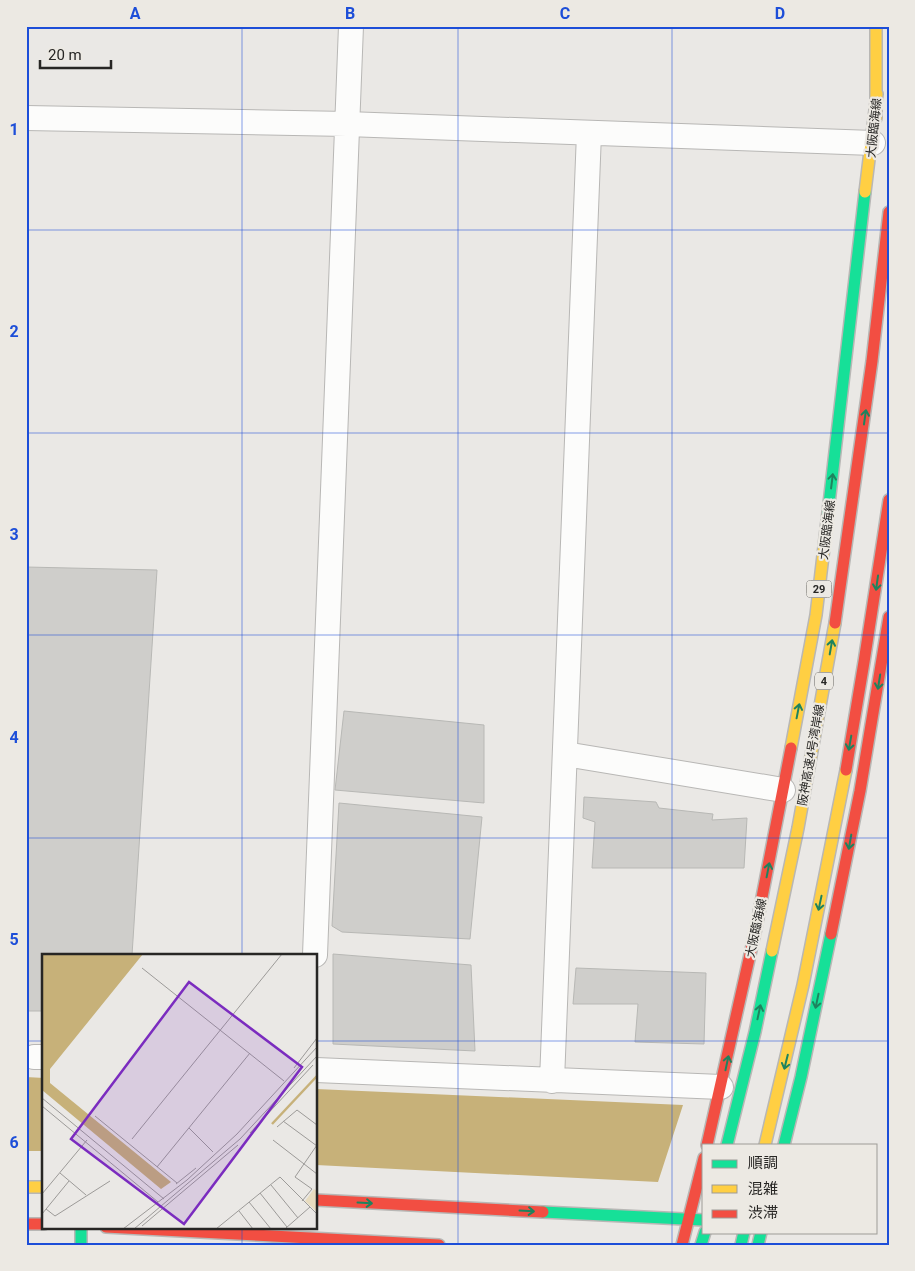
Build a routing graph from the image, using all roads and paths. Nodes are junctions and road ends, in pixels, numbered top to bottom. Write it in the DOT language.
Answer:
graph roads {
  1 [pos="351,26"];
  2 [pos="876,26"];
  3 [pos="882,26"];
  4 [pos="26,118"];
  5 [pos="876,118"];
  6 [pos="347,124"];
  7 [pos="589,133"];
  8 [pos="873,143"];
  9 [pos="889,212"];
  10 [pos="889,500"];
  11 [pos="889,617"];
  12 [pos="565,754"];
  13 [pos="783,790"];
  14 [pos="315,954"];
  15 [pos="318,1070"];
  16 [pos="552,1080"];
  17 [pos="721,1087"];
  18 [pos="707,1144"];
  19 [pos="727,1144"];
  20 [pos="766,1144"];
  21 [pos="784,1144"];
  22 [pos="702,1166"];
  23 [pos="26,1187"];
  24 [pos="42,1188"];
  25 [pos="318,1200"];
  26 [pos="689,1219"];
  27 [pos="702,1220"];
  28 [pos="26,1224"];
  29 [pos="42,1224"];
  30 [pos="81,1228"];
  31 [pos="124,1228"];
  32 [pos="81,1245"];
  33 [pos="439,1245"];
  34 [pos="682,1245"];
  1 -- 6 [label="street"];
  2 -- 5 [label="main road"];
  3 -- 5 [label="main road, 大阪臨海線 / 29"];
  4 -- 6 [label="street"];
  5 -- 8 [label="main road, 大阪臨海線 / 29"];
  6 -- 7 [label="street"];
  6 -- 14 [label="street"];
  7 -- 8 [label="street"];
  7 -- 12 [label="street"];
  13 -- 8 [label="main road, 大阪臨海線 / 29, one-way"];
  19 -- 9 [label="main road, 阪神高速4号湾岸線 / 4, one-way"];
  10 -- 20 [label="main road, one-way"];
  11 -- 21 [label="main road, one-way"];
  12 -- 13 [label="street"];
  12 -- 16 [label="street"];
  17 -- 13 [label="main road, 大阪臨海線 / 29, one-way"];
  15 -- 16 [label="street"];
  16 -- 17 [label="street"];
  17 -- 18 [label="main road, 大阪臨海線 / 29"];
  22 -- 26 [label="main road"];
  23 -- 24 [label="main road"];
  25 -- 26 [label="main road, one-way"];
  26 -- 27 [label="main road"];
  26 -- 34 [label="main road"];
  28 -- 29 [label="main road"];
  30 -- 32 [label="main road"];
  31 -- 33 [label="main road"];
}
